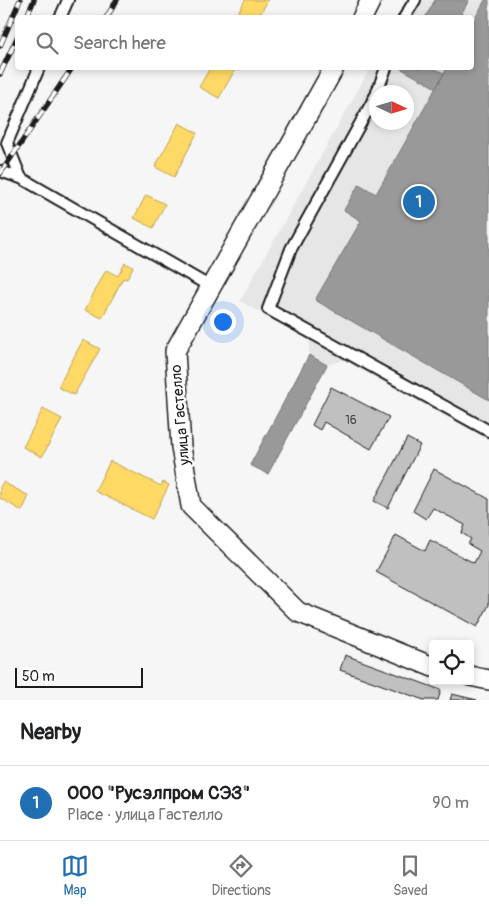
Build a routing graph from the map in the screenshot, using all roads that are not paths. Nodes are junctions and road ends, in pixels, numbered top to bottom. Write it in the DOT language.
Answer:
graph roads {
  1 [pos="68,0"];
  2 [pos="371,0"];
  3 [pos="415,0"];
  4 [pos="61,15"];
  5 [pos="364,15"];
  6 [pos="406,15"];
  7 [pos="38,70"];
  8 [pos="333,70"];
  9 [pos="385,70"];
  10 [pos="380,85"];
  11 [pos="369,108"];
  12 [pos="0,171"];
  13 [pos="21,178"];
  14 [pos="211,287"];
  15 [pos="489,431"];
  16 [pos="429,665"];
  17 [pos="474,677"];
  18 [pos="489,680"];
  1 -- 4 [label="lane"];
  2 -- 5 [label="street"];
  3 -- 6 [label="lane"];
  7 -- 13 [label="lane"];
  8 -- 14 [label="street, улица Гастелло"];
  9 -- 10 [label="lane"];
  11 -- 15 [label="lane"];
  12 -- 13 [label="lane"];
  13 -- 14 [label="lane"];
  14 -- 16 [label="street, улица Гастелло"];
  17 -- 18 [label="street"];
}
